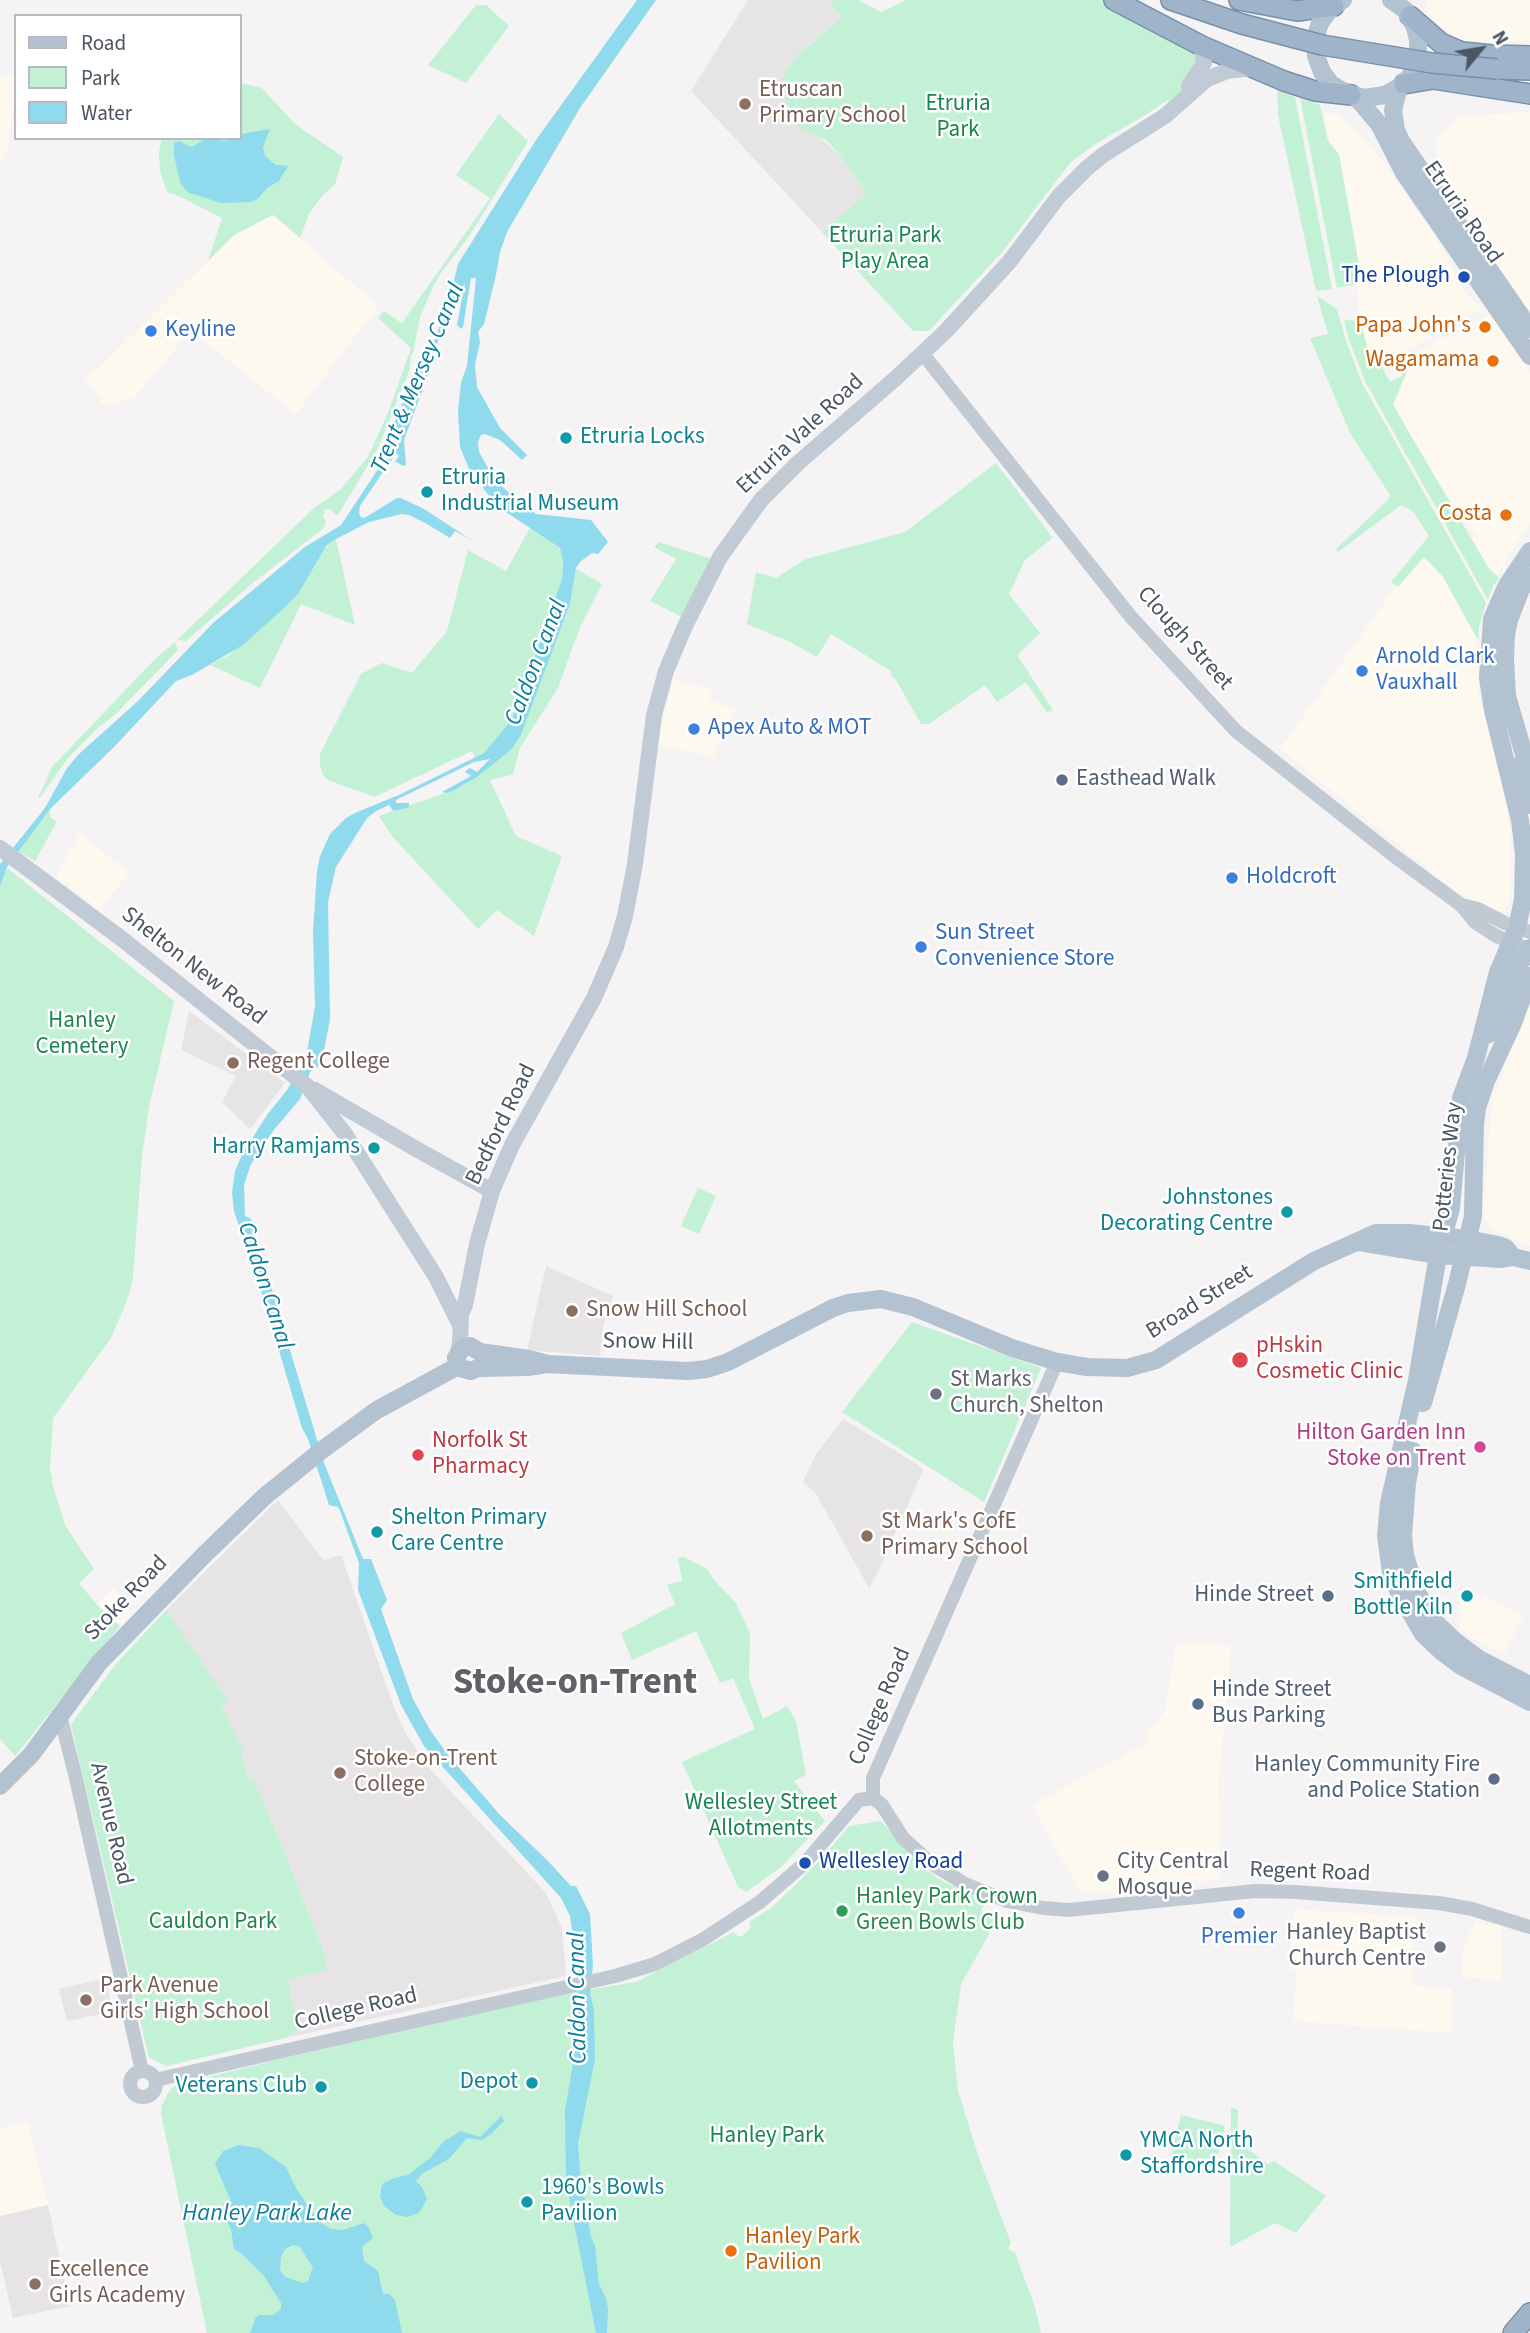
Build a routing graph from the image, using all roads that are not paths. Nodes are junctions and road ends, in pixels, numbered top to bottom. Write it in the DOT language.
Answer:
graph roads {
  1 [pos="1114,0"];
  2 [pos="1171,0"];
  3 [pos="1239,0"];
  4 [pos="1391,0"];
  5 [pos="1339,2"];
  6 [pos="1407,10"];
  7 [pos="1202,46"];
  8 [pos="1530,56"];
  9 [pos="1254,68"];
  10 [pos="1530,70"];
  11 [pos="1401,86"];
  12 [pos="1530,94"];
  13 [pos="1353,96"];
  14 [pos="1173,108"];
  15 [pos="1530,329"];
  16 [pos="923,354"];
  17 [pos="1530,356"];
  18 [pos="1530,551"];
  19 [pos="1530,577"];
  20 [pos="1507,696"];
  21 [pos="1530,775"];
  22 [pos="1530,804"];
  23 [pos="0,849"];
  24 [pos="1525,938"];
  25 [pos="1530,976"];
  26 [pos="566,1049"];
  27 [pos="1476,1058"];
  28 [pos="308,1087"];
  29 [pos="360,1116"];
  30 [pos="345,1134"];
  31 [pos="492,1191"];
  32 [pos="1443,1236"];
  33 [pos="1467,1239"];
  34 [pos="1359,1242"];
  35 [pos="1438,1255"];
  36 [pos="1463,1257"];
  37 [pos="1522,1259"];
  38 [pos="436,1277"];
  39 [pos="468,1284"];
  40 [pos="859,1301"];
  41 [pos="465,1305"];
  42 [pos="460,1325"];
  43 [pos="470,1357"];
  44 [pos="1058,1362"];
  45 [pos="1530,1685"];
  46 [pos="1530,1702"];
  47 [pos="60,1715"];
  48 [pos="48,1731"];
  49 [pos="69,1751"];
  50 [pos="0,1786"];
  51 [pos="873,1798"];
  52 [pos="1530,1927"];
  53 [pos="142,2071"];
  54 [pos="155,2080"];
  55 [pos="1530,2313"];
  56 [pos="1513,2333"];
  1 -- 7 [label="highway"];
  2 -- 10 [label="highway, bridge"];
  3 -- 5 [label="highway"];
  4 -- 6 [label="main road"];
  5 -- 13 [label="main road, Etruria Road"];
  6 -- 8 [label="highway"];
  6 -- 11 [label="main road, Etruria Road"];
  7 -- 9 [label="highway"];
  7 -- 14 [label="main road"];
  9 -- 13 [label="highway"];
  9 -- 14 [label="main road, Etruria Vale Road"];
  11 -- 12 [label="highway"];
  11 -- 13 [label="main road"];
  11 -- 15 [label="main road, Etruria Road"];
  13 -- 17 [label="main road, Etruria Road"];
  14 -- 16 [label="main road, Etruria Vale Road"];
  16 -- 24 [label="street, Clough Street"];
  16 -- 26 [label="main road, Etruria Vale Road"];
  18 -- 24 [label="main road"];
  19 -- 20 [label="main road"];
  20 -- 21 [label="main road"];
  20 -- 22 [label="main road"];
  23 -- 28 [label="main road, Shelton New Road"];
  24 -- 27 [label="main road"];
  24 -- 27 [label="main road, Potteries Way"];
  25 -- 33 [label="main road, Potteries Way"];
  26 -- 31 [label="main road, Bedford Road"];
  27 -- 32 [label="main road, Potteries Way"];
  28 -- 29 [label="main road"];
  28 -- 30 [label="main road, Shelton New Road"];
  29 -- 30 [label="main road"];
  29 -- 31 [label="main road"];
  30 -- 38 [label="main road, Shelton New Road"];
  31 -- 39 [label="main road, Bedford Road"];
  32 -- 33 [label="main road, Broad Street"];
  32 -- 34 [label="main road, Broad Street"];
  32 -- 35 [label="main road, Potteries Way"];
  33 -- 36 [label="main road, Potteries Way"];
  33 -- 37 [label="main road, Broad Street"];
  34 -- 35 [label="main road, Broad Street"];
  34 -- 44 [label="main road, Broad Street"];
  35 -- 36 [label="main road, Broad Street"];
  35 -- 46 [label="main road, Potteries Way"];
  36 -- 37 [label="main road, Broad Street"];
  36 -- 45 [label="main road, Potteries Way"];
  38 -- 39 [label="main road"];
  38 -- 42 [label="main road, Shelton New Road"];
  39 -- 41 [label="main road, Bedford Road"];
  40 -- 43 [label="main road, Snow Hill"];
  40 -- 44 [label="main road, Broad Street"];
  41 -- 42 [label="main road, Bedford Road"];
  41 -- 43 [label="main road, Bedford Road"];
  42 -- 43 [label="main road, Bedford Road"];
  43 -- 47 [label="main road, Stoke Road"];
  44 -- 51 [label="street, College Road"];
  47 -- 48 [label="main road, Stoke Road"];
  47 -- 49 [label="street, Avenue Road"];
  48 -- 49 [label="street, Avenue Road"];
  48 -- 50 [label="main road, Stoke Road"];
  49 -- 53 [label="street, Avenue Road"];
  51 -- 52 [label="street, Regent Road"];
  51 -- 54 [label="street, College Road"];
  53 -- 54 [label="street"];
  53 -- 54 [label="street"];
  55 -- 56 [label="highway"];
}
